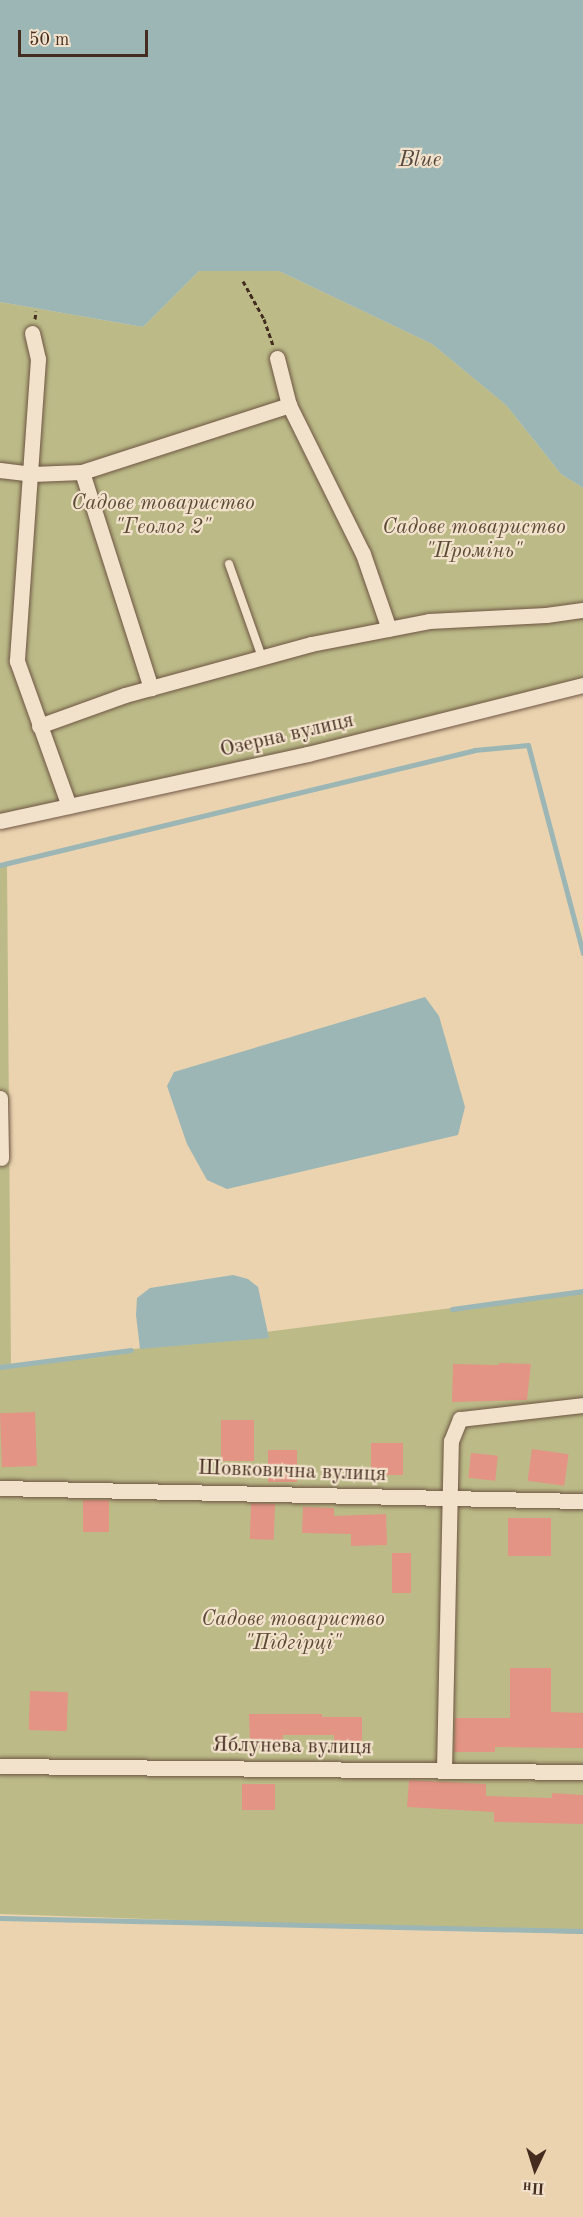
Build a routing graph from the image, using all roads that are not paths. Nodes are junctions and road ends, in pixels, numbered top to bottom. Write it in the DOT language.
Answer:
graph roads {
  1 [pos="32,333"];
  2 [pos="277,358"];
  3 [pos="288,405"];
  4 [pos="0,470"];
  5 [pos="82,472"];
  6 [pos="32,474"];
  7 [pos="229,564"];
  8 [pos="583,610"];
  9 [pos="389,629"];
  10 [pos="262,657"];
  11 [pos="583,685"];
  12 [pos="152,688"];
  13 [pos="39,726"];
  14 [pos="69,806"];
  15 [pos="0,821"];
  16 [pos="0,1098"];
  17 [pos="1,1158"];
  18 [pos="583,1404"];
  19 [pos="0,1488"];
  20 [pos="448,1498"];
  21 [pos="583,1502"];
  22 [pos="0,1766"];
  23 [pos="444,1770"];
  24 [pos="583,1772"];
  1 -- 6 [label="street"];
  2 -- 3 [label="street"];
  3 -- 5 [label="street"];
  3 -- 9 [label="street"];
  4 -- 6 [label="street"];
  5 -- 6 [label="street"];
  5 -- 12 [label="street"];
  6 -- 13 [label="street"];
  7 -- 10 [label="lane"];
  8 -- 9 [label="street"];
  9 -- 10 [label="street"];
  10 -- 12 [label="street"];
  11 -- 14 [label="street, Озерна вулиця"];
  12 -- 13 [label="street"];
  13 -- 14 [label="street"];
  14 -- 15 [label="street, Озерна вулиця"];
  16 -- 17 [label="street"];
  18 -- 20 [label="street"];
  19 -- 20 [label="street, Шовковична вулиця"];
  20 -- 21 [label="street, Шовковична вулиця"];
  20 -- 23 [label="street"];
  22 -- 23 [label="street, Яблунева вулиця"];
  23 -- 24 [label="street, Яблунева вулиця"];
}
